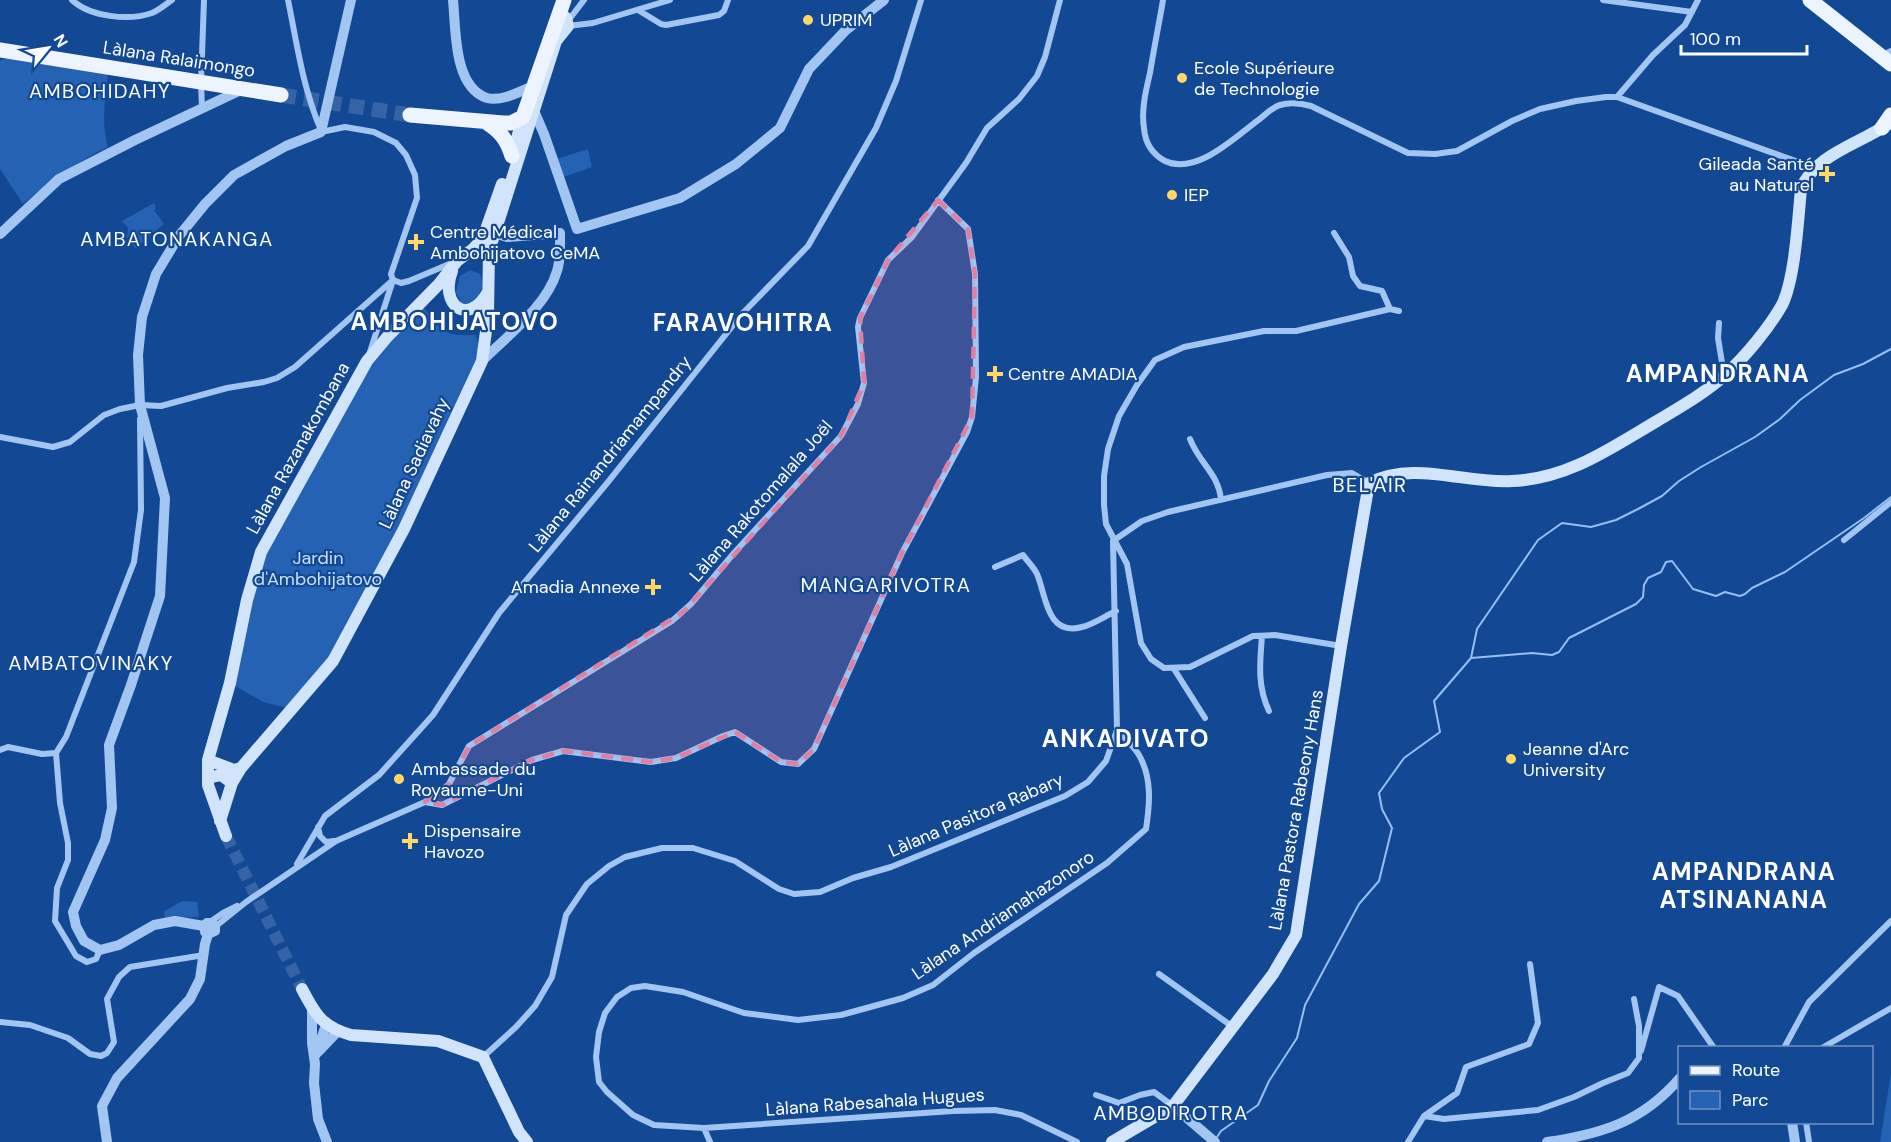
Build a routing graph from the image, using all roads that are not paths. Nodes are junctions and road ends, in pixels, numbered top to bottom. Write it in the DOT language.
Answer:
graph roads {
  1 [pos="72,0"];
  2 [pos="172,0"];
  3 [pos="204,0"];
  4 [pos="288,0"];
  5 [pos="351,0"];
  6 [pos="453,0"];
  7 [pos="564,0"];
  8 [pos="584,0"];
  9 [pos="670,0"];
  10 [pos="729,0"];
  11 [pos="884,0"];
  12 [pos="921,0"];
  13 [pos="1060,0"];
  14 [pos="1163,0"];
  15 [pos="1603,0"];
  16 [pos="1698,0"];
  17 [pos="1810,0"];
  18 [pos="638,10"];
  19 [pos="1692,12"];
  20 [pos="564,22"];
  21 [pos="0,50"];
  22 [pos="1887,57"];
  23 [pos="201,82"];
  24 [pos="533,86"];
  25 [pos="243,89"];
  26 [pos="281,94"];
  27 [pos="1617,98"];
  28 [pos="202,108"];
  29 [pos="410,115"];
  30 [pos="529,115"];
  31 [pos="485,121"];
  32 [pos="1889,122"];
  33 [pos="321,131"];
  34 [pos="512,156"];
  35 [pos="1815,168"];
  36 [pos="938,200"];
  37 [pos="577,229"];
  38 [pos="560,233"];
  39 [pos="1334,233"];
  40 [pos="0,234"];
  41 [pos="488,235"];
  42 [pos="456,261"];
  43 [pos="393,280"];
  44 [pos="488,292"];
  45 [pos="1390,309"];
  46 [pos="1399,311"];
  47 [pos="1719,323"];
  48 [pos="367,361"];
  49 [pos="482,361"];
  50 [pos="1725,376"];
  51 [pos="140,405"];
  52 [pos="0,437"];
  53 [pos="1190,439"];
  54 [pos="1369,483"];
  55 [pos="1221,500"];
  56 [pos="1891,502"];
  57 [pos="1844,540"];
  58 [pos="1113,541"];
  59 [pos="995,567"];
  60 [pos="1116,611"];
  61 [pos="1262,636"];
  62 [pos="1341,646"];
  63 [pos="1174,669"];
  64 [pos="1269,711"];
  65 [pos="1205,718"];
  66 [pos="1117,730"];
  67 [pos="0,750"];
  68 [pos="56,753"];
  69 [pos="208,760"];
  70 [pos="241,768"];
  71 [pos="208,778"];
  72 [pos="232,783"];
  73 [pos="425,802"];
  74 [pos="220,821"];
  75 [pos="318,826"];
  76 [pos="226,836"];
  77 [pos="336,841"];
  78 [pos="296,868"];
  79 [pos="1891,921"];
  80 [pos="209,927"];
  81 [pos="100,950"];
  82 [pos="205,955"];
  83 [pos="1530,964"];
  84 [pos="1160,974"];
  85 [pos="302,989"];
  86 [pos="1634,999"];
  87 [pos="312,1008"];
  88 [pos="1891,1008"];
  89 [pos="0,1022"];
  90 [pos="326,1025"];
  91 [pos="1234,1027"];
  92 [pos="337,1032"];
  93 [pos="1712,1046"];
  94 [pos="1785,1046"];
  95 [pos="1824,1046"];
  96 [pos="483,1057"];
  97 [pos="1640,1058"];
  98 [pos="315,1059"];
  99 [pos="1678,1080"];
  100 [pos="1096,1095"];
  101 [pos="1173,1106"];
  102 [pos="1424,1116"];
  103 [pos="1792,1124"];
  104 [pos="1806,1124"];
  105 [pos="704,1128"];
  106 [pos="1212,1139"];
  107 [pos="107,1142"];
  108 [pos="327,1142"];
  109 [pos="527,1142"];
  110 [pos="710,1142"];
  111 [pos="1077,1142"];
  112 [pos="1112,1142"];
  113 [pos="1408,1142"];
  114 [pos="1547,1142"];
  115 [pos="1795,1142"];
  116 [pos="1809,1142"];
  1 -- 2 [label="street"];
  3 -- 23 [label="street"];
  4 -- 33 [label="street"];
  5 -- 33 [label="street"];
  6 -- 24 [label="street"];
  7 -- 20 [label="main road"];
  8 -- 20 [label="street"];
  9 -- 18 [label="street"];
  10 -- 18 [label="street"];
  11 -- 37 [label="street"];
  12 -- 75 [label="street, Làlana Rainandriamampandry"];
  13 -- 36 [label="street, Làlana Rakotomalala Joël"];
  14 -- 27 [label="street"];
  15 -- 19 [label="street"];
  16 -- 19 [label="street"];
  17 -- 22 [label="main road"];
  18 -- 20 [label="street"];
  19 -- 27 [label="street"];
  20 -- 24 [label="main road"];
  20 -- 30 [label="main road"];
  21 -- 23 [label="main road, Làlana Ralaimongo"];
  23 -- 25 [label="main road, Làlana Ralaimongo"];
  23 -- 28 [label="street"];
  24 -- 30 [label="main road"];
  25 -- 26 [label="main road, Làlana Ralaimongo"];
  25 -- 28 [label="street"];
  27 -- 35 [label="street"];
  28 -- 40 [label="street"];
  29 -- 31 [label="main road"];
  30 -- 31 [label="main road"];
  30 -- 34 [label="main road"];
  30 -- 37 [label="street"];
  30 -- 41 [label="main road, Làlana Sadiavahy"];
  31 -- 34 [label="main road"];
  32 -- 35 [label="main road"];
  33 -- 43 [label="street"];
  33 -- 51 [label="street"];
  34 -- 41 [label="main road"];
  35 -- 50 [label="main road"];
  36 -- 73 [label="street, Làlana Rakotomalala Joël"];
  36 -- 73 [label="street"];
  37 -- 38 [label="street"];
  38 -- 41 [label="street"];
  38 -- 49 [label="street"];
  39 -- 45 [label="street"];
  41 -- 42 [label="main road, Làlana Razanakombana"];
  41 -- 44 [label="main road, Làlana Sadiavahy"];
  42 -- 43 [label="street"];
  42 -- 44 [label="main road"];
  42 -- 48 [label="main road, Làlana Razanakombana"];
  43 -- 48 [label="street"];
  43 -- 51 [label="street"];
  44 -- 49 [label="main road, Làlana Sadiavahy"];
  45 -- 46 [label="street"];
  45 -- 58 [label="street"];
  47 -- 50 [label="street"];
  48 -- 69 [label="main road, Làlana Razanakombana"];
  49 -- 70 [label="main road, Làlana Sadiavahy"];
  50 -- 54 [label="main road"];
  51 -- 52 [label="street"];
  51 -- 68 [label="street"];
  51 -- 81 [label="street"];
  53 -- 55 [label="street"];
  54 -- 55 [label="street"];
  54 -- 62 [label="main road, Làlana Pastora Rabeony Hans"];
  55 -- 58 [label="street"];
  56 -- 57 [label="street"];
  58 -- 60 [label="street, Làlana Pasitora Rabary"];
  58 -- 63 [label="street"];
  59 -- 60 [label="street"];
  60 -- 66 [label="street, Làlana Pasitora Rabary"];
  61 -- 62 [label="street"];
  61 -- 63 [label="street"];
  61 -- 64 [label="street"];
  62 -- 91 [label="main road, Làlana Pastora Rabeony Hans"];
  63 -- 65 [label="street"];
  66 -- 96 [label="street, Làlana Pasitora Rabary"];
  66 -- 105 [label="street, Làlana Andriamahazonoro"];
  67 -- 68 [label="street"];
  68 -- 81 [label="street"];
  69 -- 70 [label="main road"];
  69 -- 71 [label="main road, Làlana Razanakombana"];
  70 -- 72 [label="main road, Làlana Sadiavahy"];
  71 -- 72 [label="main road"];
  71 -- 74 [label="main road, Làlana Razanakombana"];
  72 -- 74 [label="main road, Làlana Sadiavahy"];
  73 -- 77 [label="street, Làlana Rakotomalala Joël"];
  74 -- 76 [label="main road, Làlana Razanakombana"];
  75 -- 77 [label="street"];
  75 -- 78 [label="street, Làlana Rainandriamampandry"];
  77 -- 78 [label="street, Làlana Rakotomalala Joël"];
  78 -- 80 [label="street, Làlana Rakotomalala Joël"];
  79 -- 94 [label="street"];
  80 -- 81 [label="street"];
  80 -- 82 [label="street"];
  82 -- 89 [label="street"];
  82 -- 107 [label="street"];
  83 -- 102 [label="street"];
  84 -- 91 [label="street"];
  85 -- 87 [label="main road"];
  86 -- 97 [label="street"];
  87 -- 90 [label="main road"];
  87 -- 98 [label="street"];
  88 -- 95 [label="street"];
  90 -- 92 [label="main road"];
  90 -- 98 [label="street"];
  91 -- 101 [label="main road, Làlana Pastora Rabeony Hans"];
  92 -- 96 [label="main road"];
  92 -- 98 [label="street"];
  93 -- 97 [label="street"];
  96 -- 109 [label="main road"];
  97 -- 102 [label="street"];
  98 -- 108 [label="street"];
  99 -- 114 [label="street"];
  100 -- 101 [label="street"];
  101 -- 106 [label="street"];
  101 -- 112 [label="main road"];
  102 -- 113 [label="street"];
  103 -- 115 [label="street"];
  104 -- 116 [label="street"];
  105 -- 110 [label="street"];
  105 -- 111 [label="street, Làlana Rabesahala Hugues"];
}
